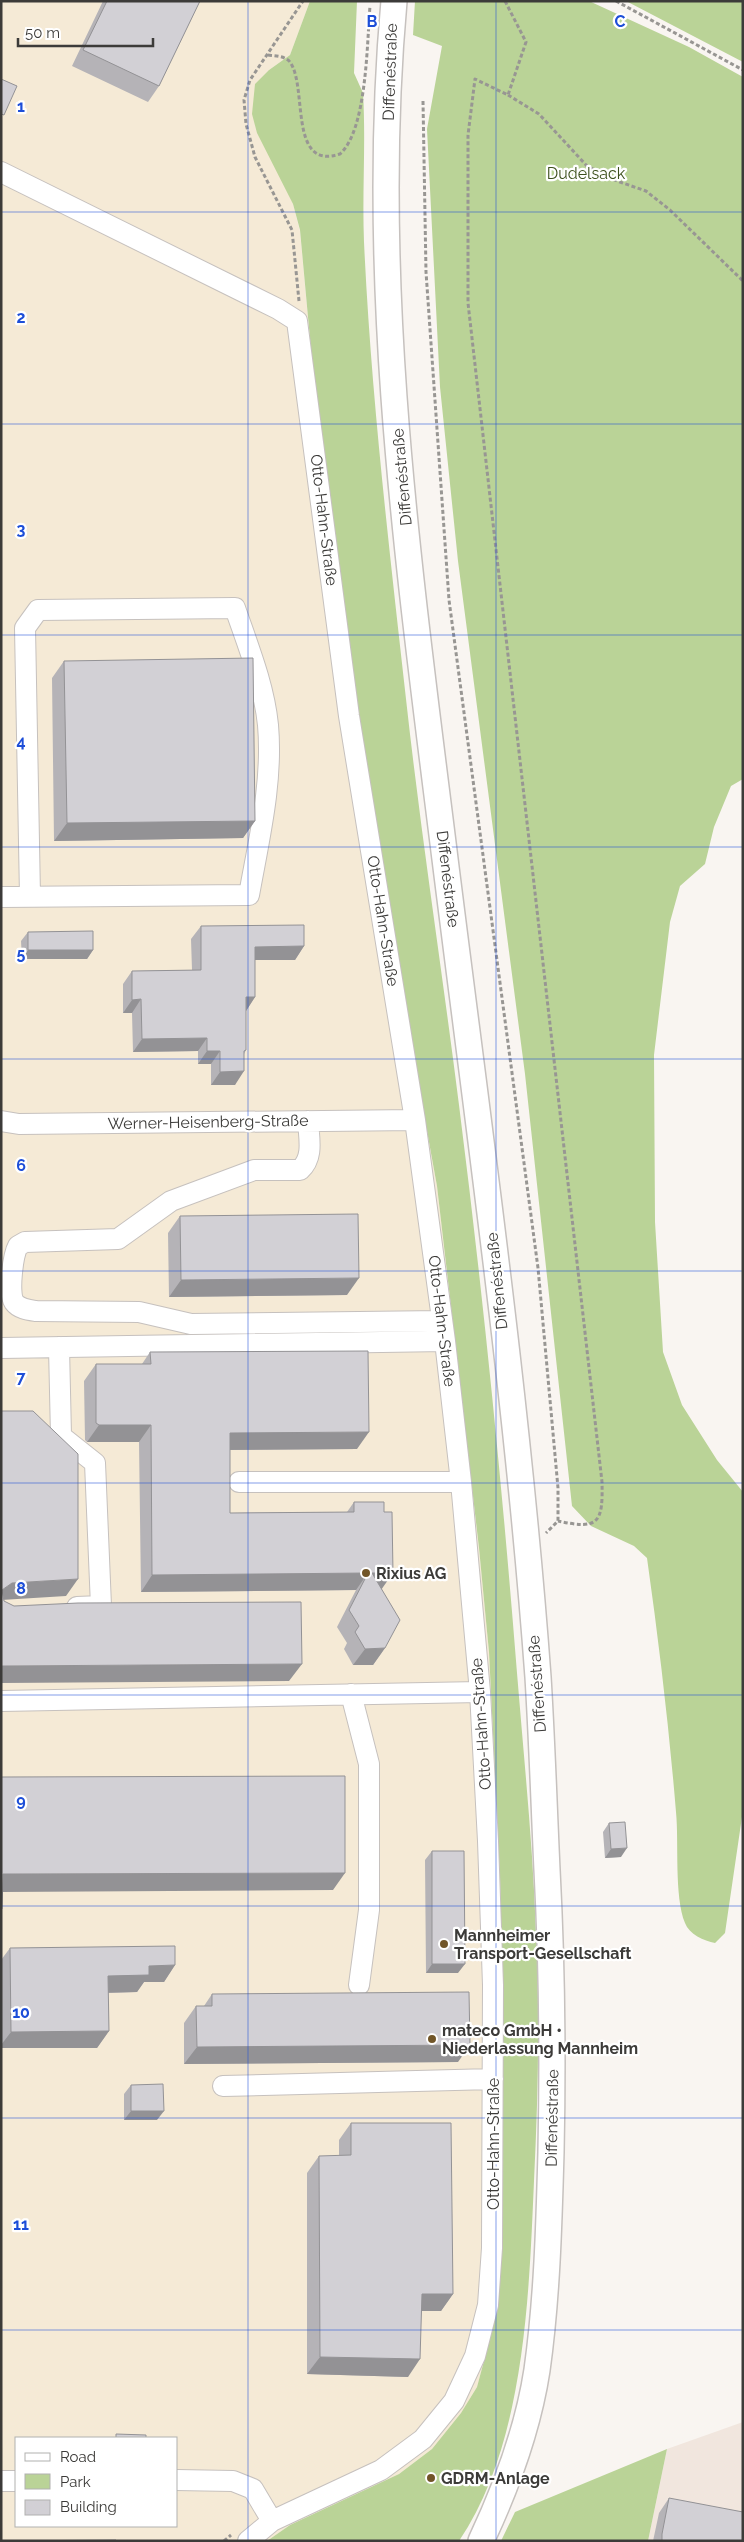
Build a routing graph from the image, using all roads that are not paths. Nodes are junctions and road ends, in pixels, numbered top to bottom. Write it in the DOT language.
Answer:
graph roads {
  1 [pos="385,10"];
  2 [pos="2,174"];
  3 [pos="30,896"];
  4 [pos="1,897"];
  5 [pos="415,1120"];
  6 [pos="308,1121"];
  7 [pos="1,1122"];
  8 [pos="442,1320"];
  9 [pos="445,1340"];
  10 [pos="59,1347"];
  11 [pos="1,1348"];
  12 [pos="239,1482"];
  13 [pos="461,1482"];
  14 [pos="61,1608"];
  15 [pos="480,1692"];
  16 [pos="351,1694"];
  17 [pos="1,1702"];
  18 [pos="359,1985"];
  19 [pos="493,2079"];
  20 [pos="223,2086"];
  21 [pos="178,2480"];
  22 [pos="1,2481"];
  23 [pos="15,2481"];
  24 [pos="272,2521"];
  25 [pos="248,2541"];
  26 [pos="481,2541"];
  1 -- 26 [label="main road, Diffenéstraße"];
  2 -- 5 [label="street, Otto-Hahn-Straße"];
  3 -- 3 [label="street"];
  3 -- 4 [label="street"];
  5 -- 6 [label="street, Werner-Heisenberg-Straße"];
  5 -- 8 [label="street, Otto-Hahn-Straße"];
  6 -- 7 [label="street, Werner-Heisenberg-Straße"];
  6 -- 8 [label="street"];
  8 -- 9 [label="street, Otto-Hahn-Straße"];
  9 -- 10 [label="street"];
  9 -- 13 [label="street, Otto-Hahn-Straße"];
  10 -- 11 [label="street"];
  10 -- 14 [label="street"];
  12 -- 13 [label="street"];
  13 -- 15 [label="street, Otto-Hahn-Straße"];
  15 -- 16 [label="street"];
  15 -- 19 [label="street, Otto-Hahn-Straße"];
  16 -- 17 [label="street"];
  16 -- 18 [label="street"];
  19 -- 20 [label="street"];
  19 -- 24 [label="street, Otto-Hahn-Straße"];
  21 -- 24 [label="street"];
  22 -- 23 [label="street"];
  24 -- 25 [label="street, Otto-Hahn-Straße"];
}
